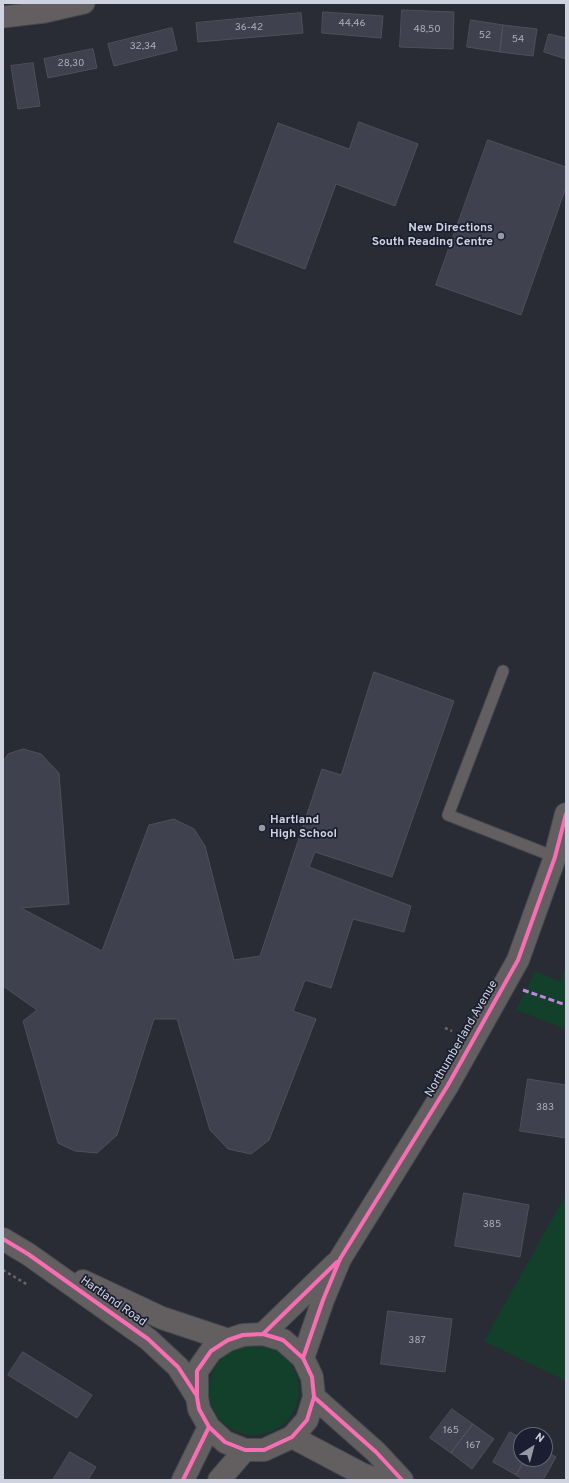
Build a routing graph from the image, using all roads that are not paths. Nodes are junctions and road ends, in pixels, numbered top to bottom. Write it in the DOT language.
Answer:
graph roads {
  1 [pos="84,3"];
  2 [pos="3,17"];
  3 [pos="502,670"];
  4 [pos="566,814"];
  5 [pos="554,857"];
  6 [pos="3,1239"];
  7 [pos="28,1254"];
  8 [pos="340,1259"];
  9 [pos="263,1334"];
  10 [pos="228,1340"];
  11 [pos="303,1358"];
  12 [pos="197,1397"];
  13 [pos="314,1397"];
  14 [pos="208,1427"];
  15 [pos="292,1437"];
  16 [pos="245,1450"];
  17 [pos="183,1480"];
  18 [pos="219,1480"];
  19 [pos="379,1480"];
  20 [pos="402,1480"];
  1 -- 2 [label="street"];
  3 -- 5 [label="lane"];
  4 -- 5 [label="street, Northumberland Avenue"];
  5 -- 8 [label="street, Northumberland Avenue"];
  6 -- 7 [label="street, Hartland Road"];
  7 -- 10 [label="street, Hartland Road"];
  7 -- 12 [label="street, Hartland Road"];
  8 -- 9 [label="street, Northumberland Avenue"];
  8 -- 11 [label="street, Northumberland Avenue"];
  9 -- 10 [label="street"];
  9 -- 11 [label="street"];
  10 -- 12 [label="street"];
  11 -- 13 [label="street"];
  12 -- 14 [label="street"];
  13 -- 15 [label="street"];
  13 -- 20 [label="street"];
  14 -- 16 [label="street"];
  14 -- 17 [label="street"];
  15 -- 16 [label="street"];
  15 -- 19 [label="street"];
  16 -- 18 [label="street"];
}
